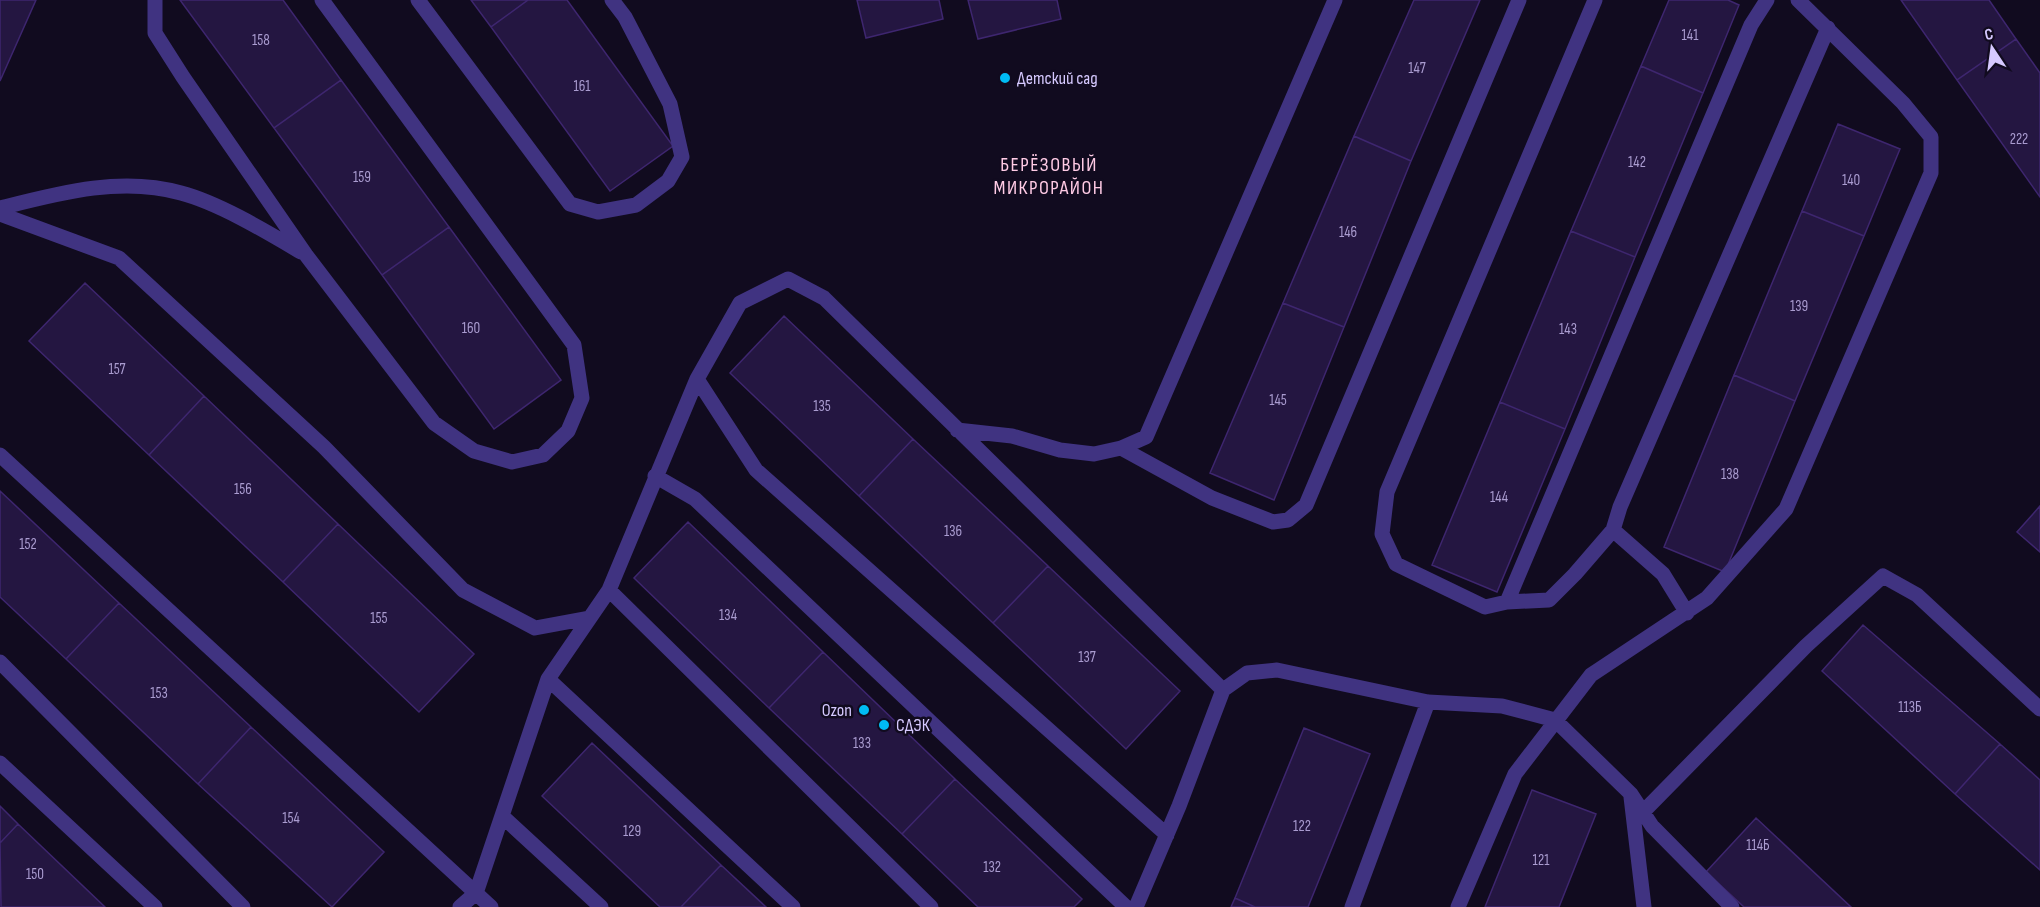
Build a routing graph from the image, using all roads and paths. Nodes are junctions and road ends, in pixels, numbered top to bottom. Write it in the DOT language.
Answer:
graph roads {
  1 [pos="155,0"];
  2 [pos="322,0"];
  3 [pos="418,0"];
  4 [pos="612,0"];
  5 [pos="1335,0"];
  6 [pos="1519,0"];
  7 [pos="1595,0"];
  8 [pos="1767,0"];
  9 [pos="1798,0"];
  10 [pos="1828,28"];
  11 [pos="0,208"];
  12 [pos="0,214"];
  13 [pos="306,255"];
  14 [pos="697,380"];
  15 [pos="957,430"];
  16 [pos="1121,448"];
  17 [pos="0,455"];
  18 [pos="655,476"];
  19 [pos="1612,530"];
  20 [pos="609,590"];
  21 [pos="1508,602"];
  22 [pos="1686,613"];
  23 [pos="589,618"];
  24 [pos="0,663"];
  25 [pos="548,679"];
  26 [pos="1223,690"];
  27 [pos="1428,702"];
  28 [pos="2040,709"];
  29 [pos="1555,720"];
  30 [pos="0,763"];
  31 [pos="1631,794"];
  32 [pos="1643,812"];
  33 [pos="502,816"];
  34 [pos="1167,835"];
  35 [pos="476,893"];
  36 [pos="155,907"];
  37 [pos="243,907"];
  38 [pos="460,907"];
  39 [pos="490,907"];
  40 [pos="601,907"];
  41 [pos="793,907"];
  42 [pos="930,907"];
  43 [pos="1126,907"];
  44 [pos="1136,907"];
  45 [pos="1352,907"];
  46 [pos="1458,907"];
  47 [pos="1644,907"];
  48 [pos="1732,907"];
  1 -- 13 [label="lane"];
  2 -- 13 [label="lane"];
  3 -- 4 [label="lane"];
  5 -- 16 [label="lane"];
  6 -- 16 [label="lane"];
  7 -- 21 [label="lane"];
  8 -- 21 [label="lane"];
  9 -- 10 [label="lane"];
  10 -- 19 [label="lane"];
  10 -- 22 [label="lane"];
  11 -- 13 [label="lane"];
  12 -- 23 [label="lane"];
  14 -- 15 [label="lane"];
  14 -- 18 [label="lane"];
  14 -- 34 [label="lane"];
  15 -- 16 [label="lane"];
  15 -- 26 [label="lane"];
  17 -- 35 [label="lane"];
  18 -- 20 [label="lane"];
  18 -- 43 [label="lane"];
  19 -- 21 [label="lane"];
  19 -- 22 [label="lane"];
  20 -- 23 [label="lane"];
  20 -- 42 [label="lane"];
  22 -- 29 [label="lane"];
  23 -- 25 [label="lane"];
  24 -- 37 [label="lane"];
  25 -- 33 [label="lane"];
  25 -- 41 [label="lane"];
  26 -- 27 [label="lane"];
  26 -- 34 [label="lane"];
  27 -- 29 [label="lane"];
  27 -- 45 [label="lane"];
  28 -- 32 [label="lane"];
  29 -- 31 [label="lane"];
  29 -- 46 [label="lane"];
  30 -- 36 [label="lane"];
  31 -- 32 [label="lane"];
  31 -- 47 [label="lane"];
  32 -- 48 [label="lane"];
  33 -- 35 [label="lane"];
  33 -- 40 [label="lane"];
  34 -- 44 [label="lane"];
  35 -- 38 [label="lane"];
  35 -- 39 [label="lane"];
}
